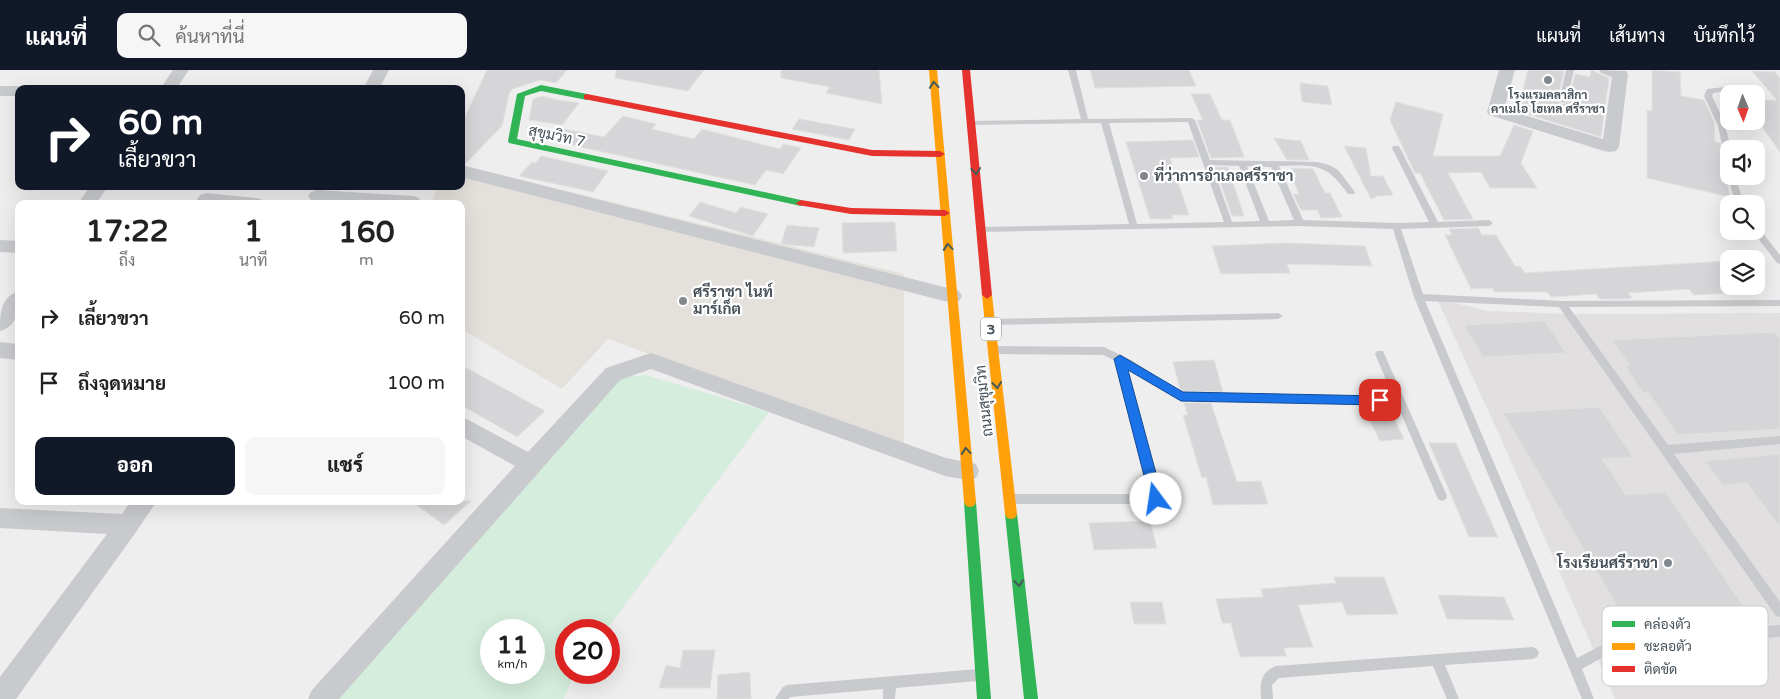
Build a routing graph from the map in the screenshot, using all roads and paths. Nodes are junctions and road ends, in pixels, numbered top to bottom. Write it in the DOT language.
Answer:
graph roads {
  1 [pos="181,70"];
  2 [pos="381,70"];
  3 [pos="933,70"];
  4 [pos="966,70"];
  5 [pos="1072,70"];
  6 [pos="1507,70"];
  7 [pos="1570,70"];
  8 [pos="1608,70"];
  9 [pos="171,85"];
  10 [pos="373,85"];
  11 [pos="1720,89"];
  12 [pos="0,91"];
  13 [pos="15,91"];
  14 [pos="1564,101"];
  15 [pos="1720,118"];
  16 [pos="1085,121"];
  17 [pos="1104,121"];
  18 [pos="971,122"];
  19 [pos="1396,148"];
  20 [pos="940,154"];
  21 [pos="1207,162"];
  22 [pos="1242,164"];
  23 [pos="1274,164"];
  24 [pos="465,172"];
  25 [pos="1351,192"];
  26 [pos="317,195"];
  27 [pos="206,199"];
  28 [pos="216,200"];
  29 [pos="386,200"];
  30 [pos="945,213"];
  31 [pos="1300,223"];
  32 [pos="1266,224"];
  33 [pos="1489,224"];
  34 [pos="1229,225"];
  35 [pos="1435,225"];
  36 [pos="1396,226"];
  37 [pos="1134,227"];
  38 [pos="982,230"];
  39 [pos="1764,240"];
  40 [pos="0,246"];
  41 [pos="15,247"];
  42 [pos="1780,261"];
  43 [pos="952,296"];
  44 [pos="1420,297"];
  45 [pos="15,303"];
  46 [pos="1780,303"];
  47 [pos="1562,304"];
  48 [pos="1278,316"];
  49 [pos="990,322"];
  50 [pos="0,324"];
  51 [pos="0,350"];
  52 [pos="994,350"];
  53 [pos="15,352"];
  54 [pos="1380,354"];
  55 [pos="1120,359"];
  56 [pos="1400,400"];
  57 [pos="465,427"];
  58 [pos="1780,440"];
  59 [pos="1665,450"];
  60 [pos="531,464"];
  61 [pos="968,471"];
  62 [pos="1442,496"];
  63 [pos="1010,499"];
  64 [pos="141,505"];
  65 [pos="0,518"];
  66 [pos="128,525"];
  67 [pos="1780,612"];
  68 [pos="1602,651"];
  69 [pos="1533,653"];
  70 [pos="1437,660"];
  71 [pos="1575,666"];
  72 [pos="982,674"];
  73 [pos="890,682"];
  74 [pos="0,699"];
  75 [pos="321,699"];
  76 [pos="781,699"];
  77 [pos="889,699"];
  78 [pos="984,699"];
  79 [pos="1032,699"];
  80 [pos="1268,699"];
  81 [pos="1454,699"];
  82 [pos="1588,699"];
  1 -- 9 [label="street"];
  2 -- 10 [label="street"];
  20 -- 3 [label="main road, ถนนสุขุมวิท, one-way"];
  4 -- 18 [label="main road, ถนนสุขุมวิท / 3"];
  5 -- 16 [label="lane"];
  6 -- 8 [label="street"];
  7 -- 14 [label="lane"];
  11 -- 15 [label="lane"];
  12 -- 13 [label="street"];
  16 -- 17 [label="lane"];
  16 -- 18 [label="lane"];
  17 -- 21 [label="lane"];
  17 -- 37 [label="lane"];
  18 -- 38 [label="main road, ถนนสุขุมวิท / 3, one-way"];
  19 -- 35 [label="lane"];
  20 -- 30 [label="main road, ถนนสุขุมวิท"];
  20 -- 30 [label="main road, สุขุมวิท 7"];
  21 -- 22 [label="lane"];
  21 -- 34 [label="lane"];
  22 -- 23 [label="lane"];
  22 -- 32 [label="lane"];
  23 -- 25 [label="lane"];
  23 -- 31 [label="lane"];
  24 -- 43 [label="street"];
  26 -- 29 [label="street"];
  27 -- 28 [label="street"];
  43 -- 30 [label="main road, ถนนสุขุมวิท, one-way"];
  31 -- 32 [label="lane"];
  31 -- 36 [label="lane"];
  32 -- 34 [label="lane"];
  33 -- 35 [label="lane"];
  34 -- 37 [label="lane"];
  35 -- 36 [label="lane"];
  36 -- 44 [label="lane"];
  37 -- 38 [label="lane"];
  38 -- 49 [label="main road, ถนนสุขุมวิท / 3"];
  39 -- 42 [label="lane"];
  40 -- 41 [label="street"];
  61 -- 43 [label="main road, ถนนสุขุมวิท, one-way"];
  44 -- 47 [label="lane"];
  44 -- 71 [label="lane"];
  45 -- 50 [label="street"];
  46 -- 47 [label="lane"];
  47 -- 59 [label="lane"];
  48 -- 49 [label="lane"];
  49 -- 52 [label="main road, ถนนสุขุมวิท / 3"];
  51 -- 53 [label="street"];
  52 -- 55 [label="lane"];
  52 -- 63 [label="main road, ถนนสุขุมวิท / 3, one-way"];
  54 -- 56 [label="lane"];
  55 -- 56 [label="lane"];
  55 -- 63 [label="lane"];
  56 -- 62 [label="lane"];
  57 -- 60 [label="street"];
  58 -- 59 [label="lane"];
  59 -- 67 [label="lane"];
  60 -- 61 [label="street"];
  60 -- 75 [label="street"];
  61 -- 72 [label="main road, ถนนสุขุมวิท"];
  63 -- 79 [label="main road, ถนนสุขุมวิท / 3, one-way"];
  64 -- 66 [label="street"];
  65 -- 66 [label="street"];
  66 -- 74 [label="street"];
  68 -- 71 [label="lane"];
  69 -- 70 [label="lane"];
  70 -- 80 [label="lane"];
  70 -- 81 [label="lane"];
  71 -- 82 [label="lane"];
  72 -- 73 [label="lane"];
  72 -- 78 [label="main road, ถนนสุขุมวิท"];
  73 -- 76 [label="lane"];
  73 -- 77 [label="lane"];
}
